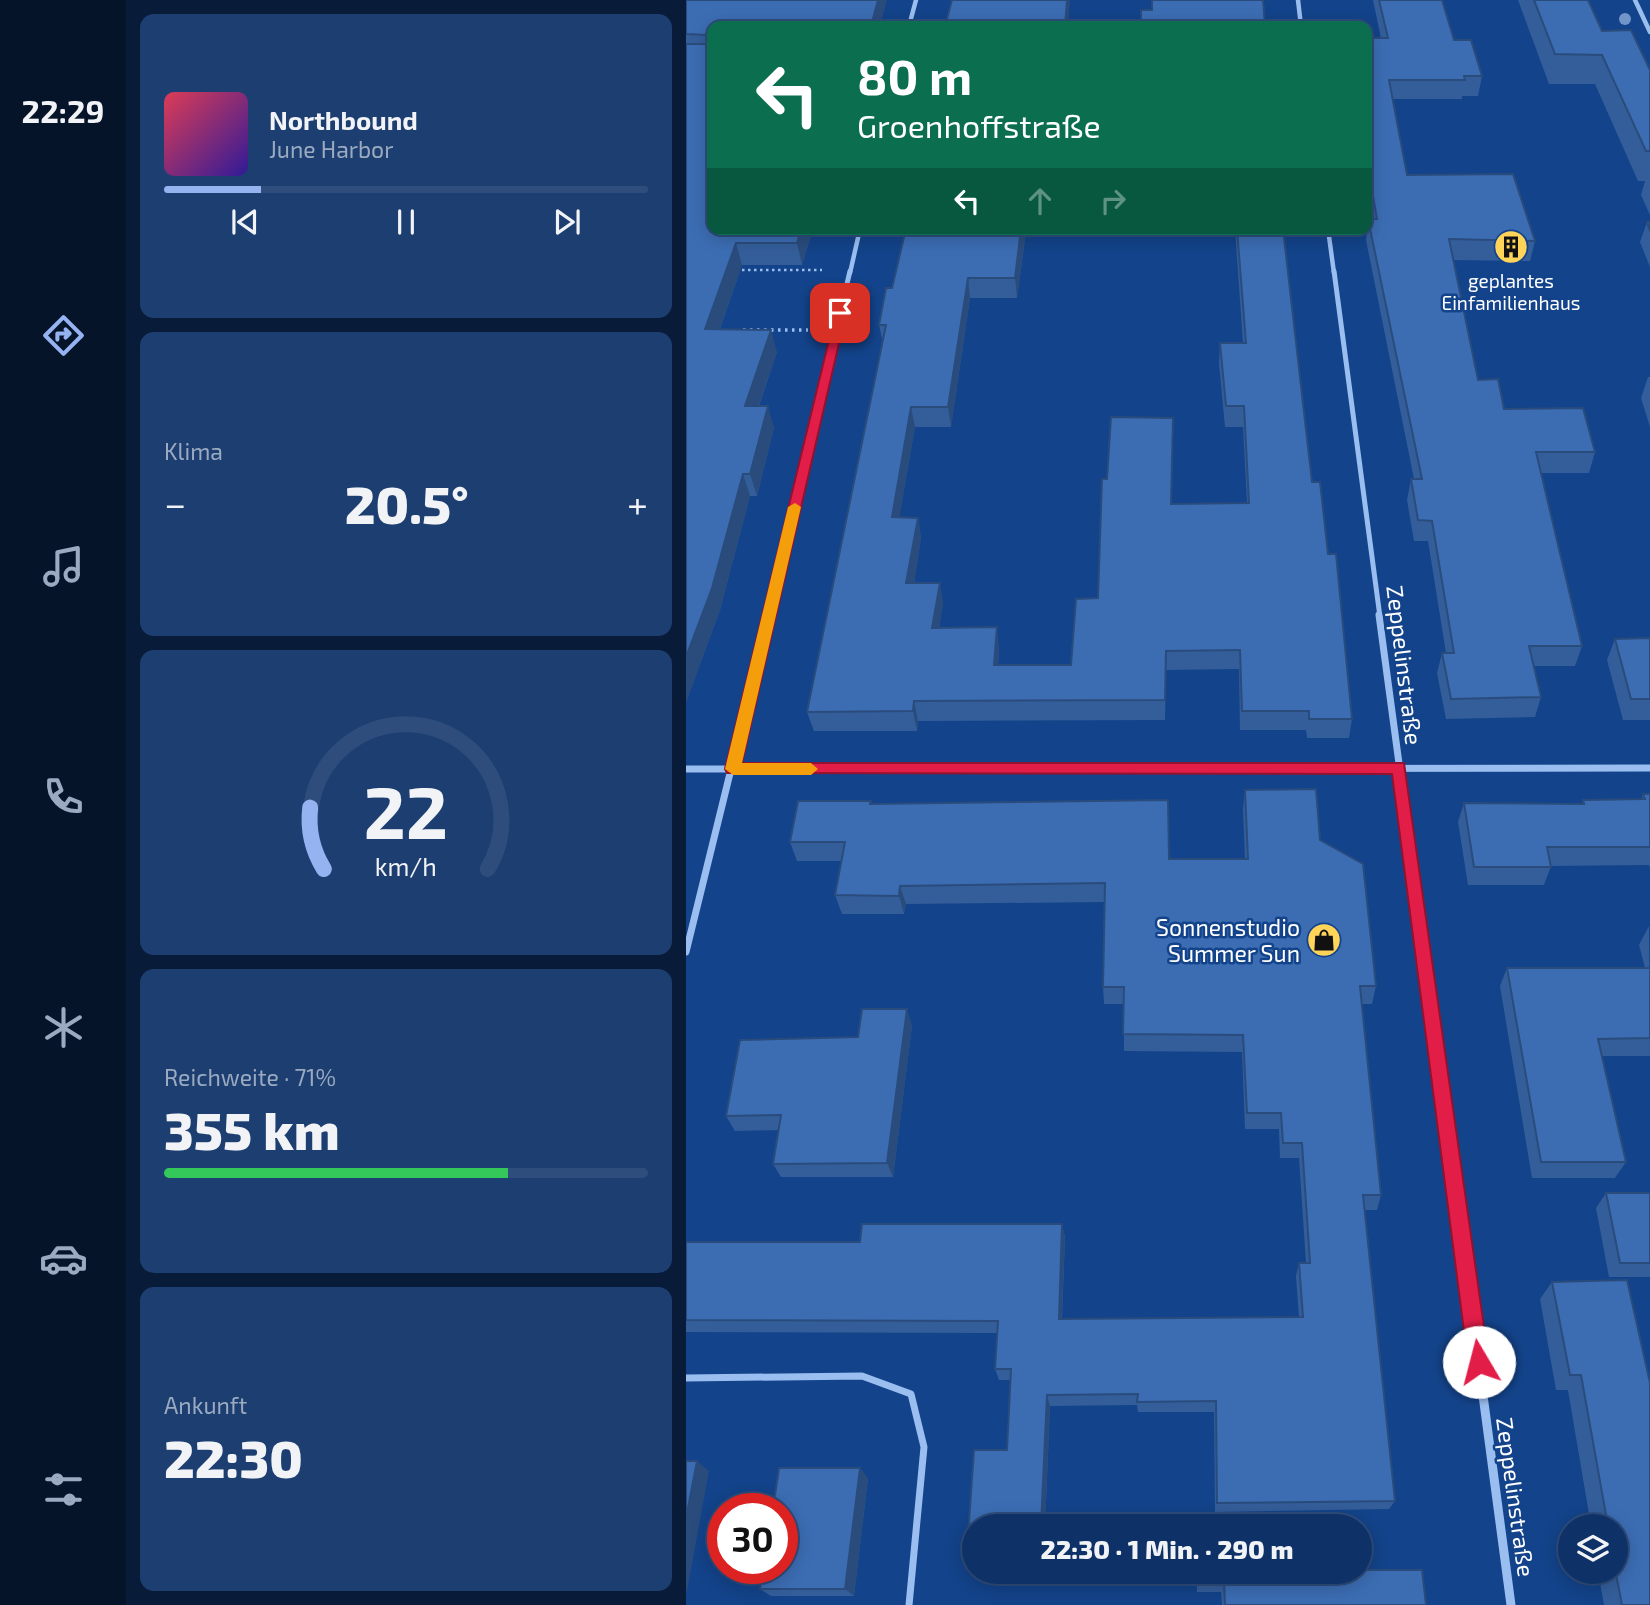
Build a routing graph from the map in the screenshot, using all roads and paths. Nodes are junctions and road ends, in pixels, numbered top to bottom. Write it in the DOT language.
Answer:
graph roads {
  1 [pos="916,0"];
  2 [pos="1298,0"];
  3 [pos="1634,0"];
  4 [pos="910,21"];
  5 [pos="1300,21"];
  6 [pos="1650,32"];
  7 [pos="859,235"];
  8 [pos="1329,235"];
  9 [pos="851,269"];
  10 [pos="725,270"];
  11 [pos="737,330"];
  12 [pos="837,330"];
  13 [pos="1399,767"];
  14 [pos="1650,768"];
  15 [pos="686,769"];
  16 [pos="733,769"];
  17 [pos="686,952"];
  18 [pos="686,1378"];
  19 [pos="909,1605"];
  20 [pos="1511,1605"];
  1 -- 4 [label="street"];
  2 -- 5 [label="street"];
  3 -- 6 [label="street"];
  7 -- 9 [label="street"];
  8 -- 13 [label="street, Zeppelinstraße"];
  9 -- 10 [label="path"];
  9 -- 12 [label="street"];
  11 -- 12 [label="path"];
  12 -- 16 [label="street"];
  13 -- 14 [label="street"];
  13 -- 16 [label="street"];
  13 -- 20 [label="street, Zeppelinstraße"];
  15 -- 16 [label="street"];
  16 -- 17 [label="street"];
  18 -- 19 [label="lane"];
}
